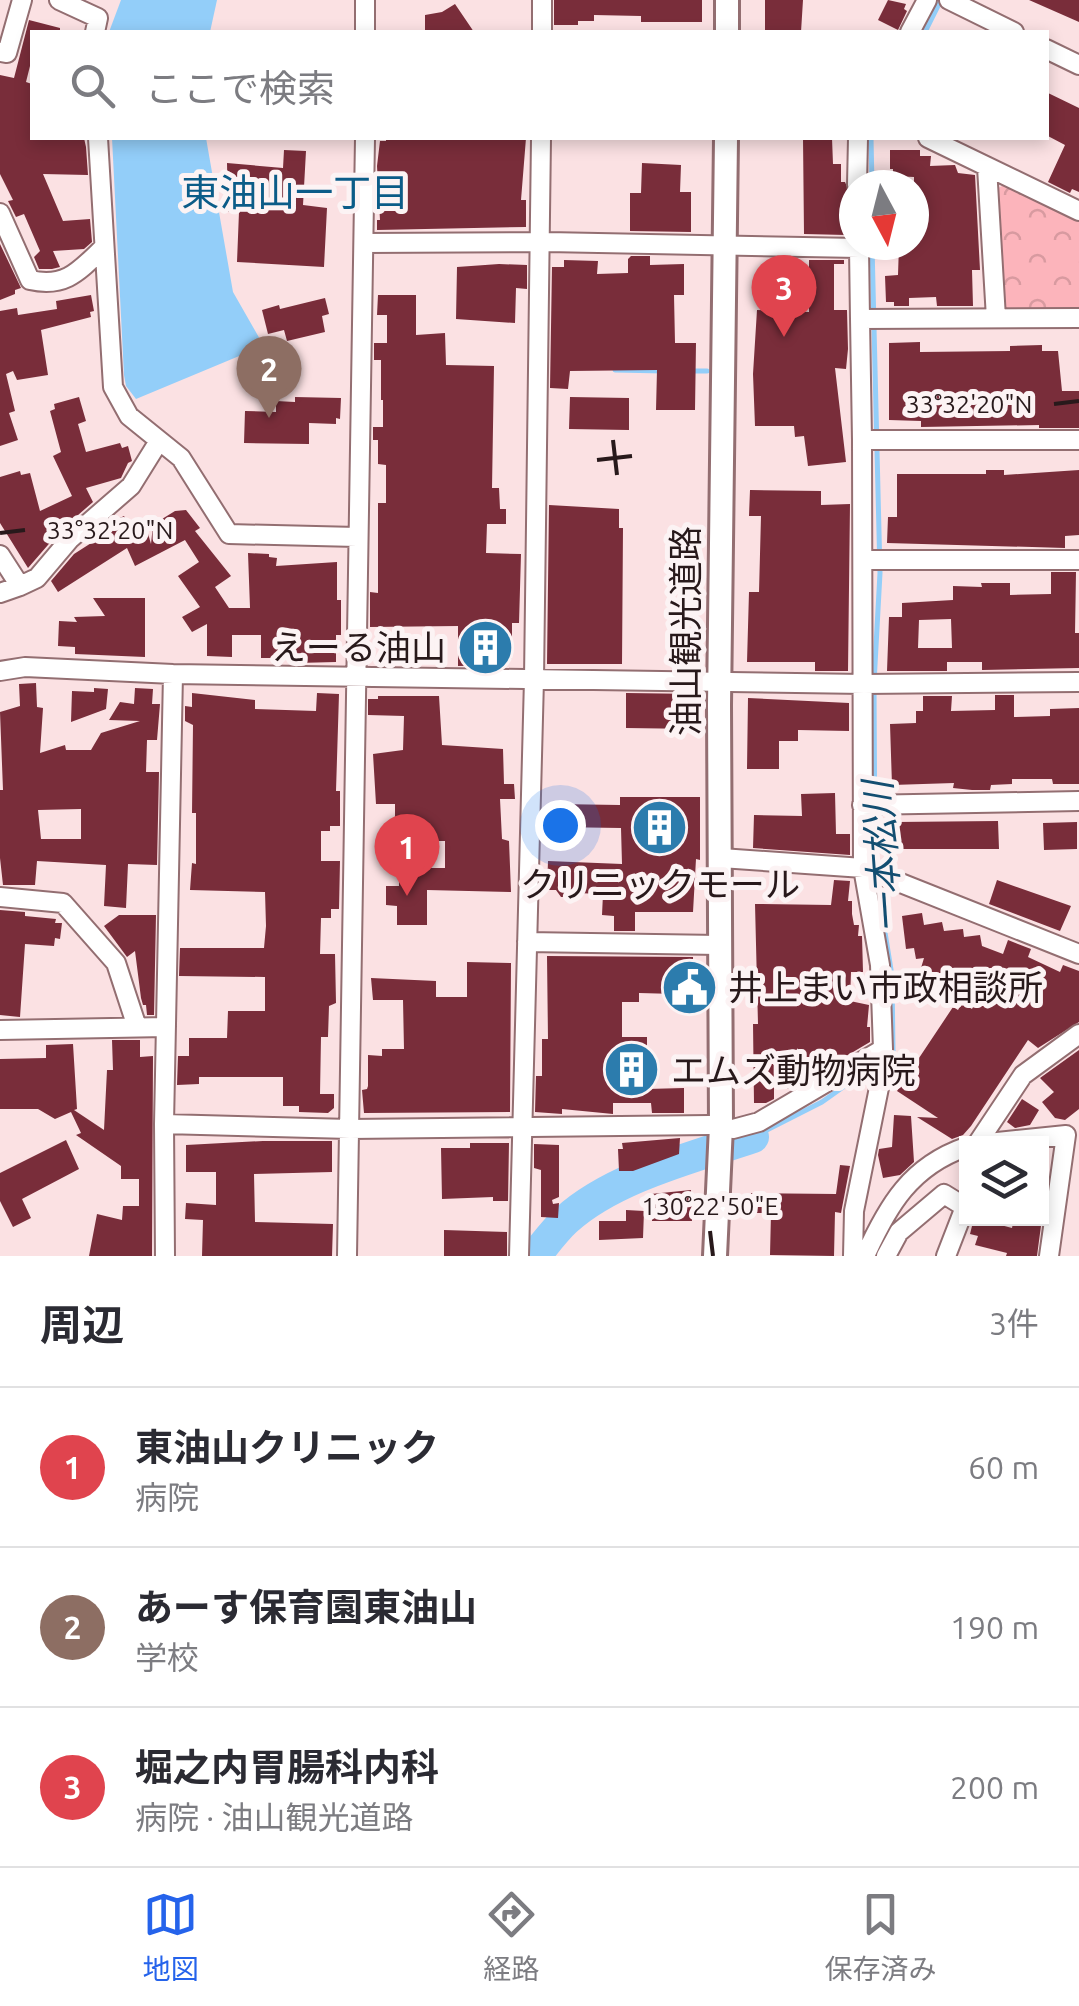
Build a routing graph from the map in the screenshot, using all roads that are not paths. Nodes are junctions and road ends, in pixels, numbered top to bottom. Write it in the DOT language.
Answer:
graph roads {
  1 [pos="22,0"];
  2 [pos="59,0"];
  3 [pos="106,0"];
  4 [pos="365,0"];
  5 [pos="542,0"];
  6 [pos="727,0"];
  7 [pos="926,0"];
  8 [pos="950,0"];
  9 [pos="97,25"];
  10 [pos="365,30"];
  11 [pos="542,30"];
  12 [pos="727,30"];
  13 [pos="911,30"];
  14 [pos="1010,30"];
  15 [pos="1049,50"];
  16 [pos="0,52"];
  17 [pos="1079,65"];
  18 [pos="98,140"];
  19 [pos="365,140"];
  20 [pos="541,140"];
  21 [pos="726,140"];
  22 [pos="858,140"];
  23 [pos="932,140"];
  24 [pos="988,167"];
  25 [pos="857,170"];
  26 [pos="1079,211"];
  27 [pos="0,213"];
  28 [pos="540,242"];
  29 [pos="364,243"];
  30 [pos="724,245"];
  31 [pos="839,247"];
  32 [pos="104,248"];
  33 [pos="861,260"];
  34 [pos="996,318"];
  35 [pos="1079,318"];
  36 [pos="870,319"];
  37 [pos="159,440"];
  38 [pos="871,440"];
  39 [pos="1079,440"];
  40 [pos="357,538"];
  41 [pos="0,555"];
  42 [pos="873,560"];
  43 [pos="1079,560"];
  44 [pos="20,586"];
  45 [pos="0,593"];
  46 [pos="0,670"];
  47 [pos="173,674"];
  48 [pos="357,676"];
  49 [pos="534,680"];
  50 [pos="719,682"];
  51 [pos="1079,682"];
  52 [pos="872,684"];
  53 [pos="1079,802"];
  54 [pos="872,805"];
  55 [pos="721,858"];
  56 [pos="873,872"];
  57 [pos="0,898"];
  58 [pos="528,942"];
  59 [pos="719,945"];
  60 [pos="1079,954"];
  61 [pos="166,1027"];
  62 [pos="137,1028"];
  63 [pos="0,1030"];
  64 [pos="1079,1034"];
  65 [pos="883,1049"];
  66 [pos="164,1124"];
  67 [pos="523,1126"];
  68 [pos="721,1127"];
  69 [pos="350,1129"];
  70 [pos="1072,1129"];
  71 [pos="983,1136"];
  72 [pos="1028,1136"];
  73 [pos="959,1150"];
  74 [pos="166,1256"];
  75 [pos="347,1256"];
  76 [pos="519,1256"];
  77 [pos="715,1256"];
  78 [pos="853,1256"];
  79 [pos="866,1256"];
  80 [pos="886,1256"];
  81 [pos="946,1256"];
  82 [pos="1049,1256"];
  1 -- 16 [label="street"];
  2 -- 9 [label="street"];
  3 -- 9 [label="street"];
  4 -- 10 [label="street"];
  5 -- 11 [label="street"];
  6 -- 12 [label="main road"];
  7 -- 13 [label="street"];
  8 -- 14 [label="street"];
  15 -- 17 [label="street"];
  18 -- 32 [label="street"];
  19 -- 29 [label="street"];
  20 -- 28 [label="street"];
  21 -- 30 [label="main road, 油山観光道路"];
  22 -- 25 [label="street"];
  23 -- 24 [label="street"];
  24 -- 26 [label="street"];
  24 -- 34 [label="street"];
  27 -- 32 [label="street"];
  28 -- 29 [label="street"];
  28 -- 30 [label="street"];
  28 -- 49 [label="street"];
  29 -- 40 [label="street"];
  30 -- 31 [label="street"];
  30 -- 50 [label="main road, 油山観光道路"];
  32 -- 37 [label="street"];
  33 -- 36 [label="street"];
  34 -- 35 [label="street"];
  34 -- 36 [label="street"];
  36 -- 38 [label="street"];
  37 -- 40 [label="street"];
  37 -- 44 [label="street"];
  38 -- 39 [label="street"];
  38 -- 42 [label="street"];
  40 -- 48 [label="street"];
  41 -- 44 [label="street"];
  42 -- 43 [label="street"];
  42 -- 52 [label="street"];
  44 -- 45 [label="street"];
  46 -- 47 [label="street"];
  47 -- 48 [label="street"];
  47 -- 61 [label="street"];
  48 -- 49 [label="street"];
  48 -- 69 [label="street"];
  49 -- 50 [label="street"];
  49 -- 58 [label="street"];
  50 -- 52 [label="street"];
  50 -- 55 [label="main road, 油山観光道路"];
  51 -- 52 [label="street"];
  52 -- 54 [label="street"];
  53 -- 54 [label="street"];
  54 -- 56 [label="street"];
  55 -- 56 [label="street"];
  55 -- 59 [label="main road, 油山観光道路"];
  56 -- 60 [label="street"];
  56 -- 65 [label="street"];
  57 -- 62 [label="street"];
  58 -- 59 [label="street"];
  58 -- 67 [label="street"];
  59 -- 68 [label="main road, 油山観光道路"];
  61 -- 62 [label="street"];
  61 -- 66 [label="street"];
  62 -- 63 [label="street"];
  64 -- 71 [label="street"];
  65 -- 68 [label="street"];
  65 -- 78 [label="street"];
  66 -- 69 [label="street"];
  66 -- 74 [label="street"];
  67 -- 68 [label="street"];
  67 -- 69 [label="street"];
  67 -- 76 [label="street"];
  68 -- 77 [label="main road, 油山観光道路"];
  69 -- 75 [label="street"];
  70 -- 72 [label="street"];
  70 -- 82 [label="street"];
  73 -- 79 [label="street"];
  80 -- 81 [label="street"];
}
